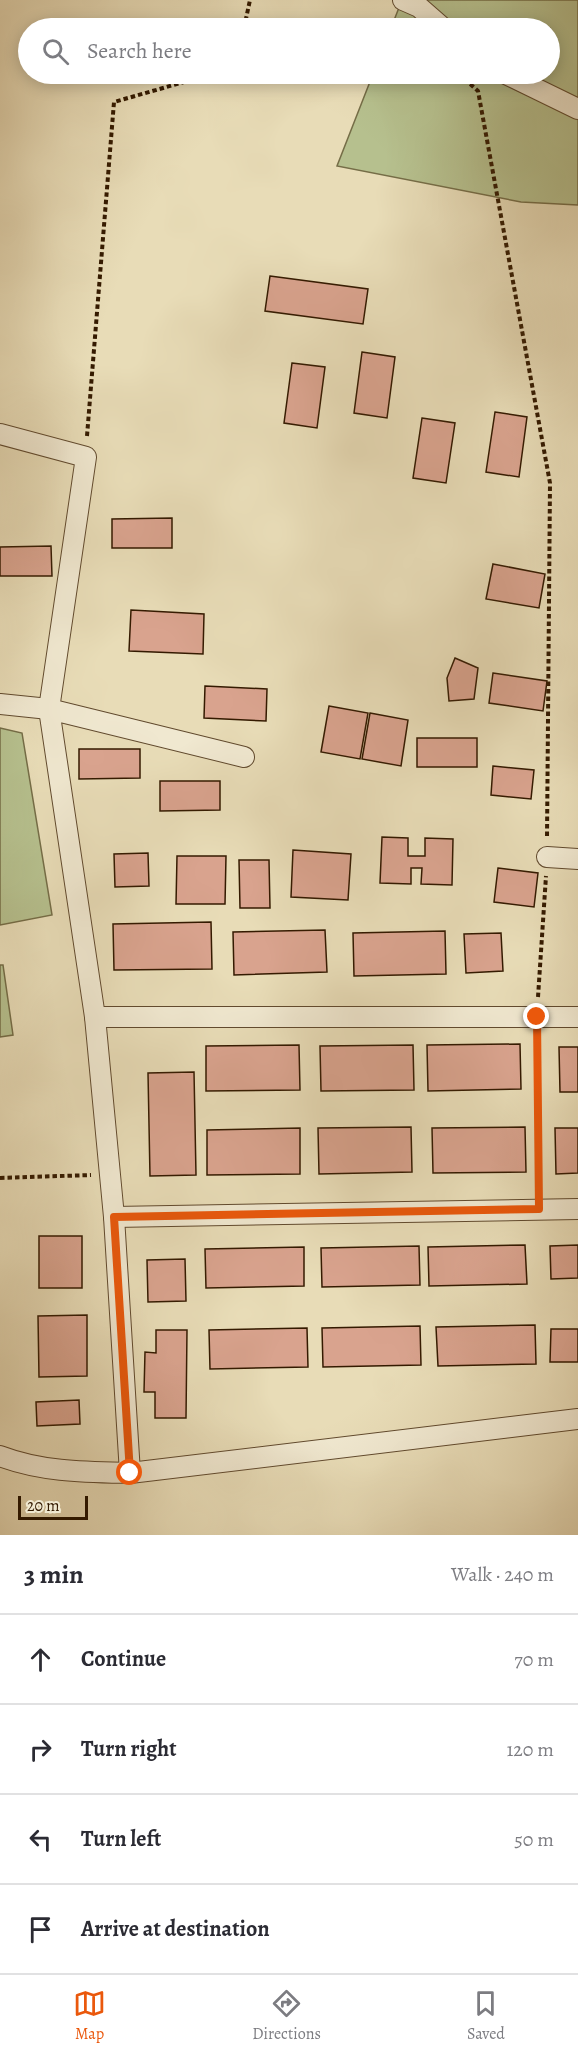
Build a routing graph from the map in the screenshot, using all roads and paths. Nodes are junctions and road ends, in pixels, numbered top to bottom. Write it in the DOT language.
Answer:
graph roads {
  1 [pos="250,0"];
  2 [pos="414,2"];
  3 [pos="246,18"];
  4 [pos="432,18"];
  5 [pos="177,84"];
  6 [pos="470,84"];
  7 [pos="527,84"];
  8 [pos="578,109"];
  9 [pos="0,434"];
  10 [pos="86,457"];
  11 [pos="0,704"];
  12 [pos="49,709"];
  13 [pos="244,757"];
  14 [pos="547,857"];
  15 [pos="578,860"];
  16 [pos="95,1017"];
  17 [pos="537,1017"];
  18 [pos="578,1017"];
  19 [pos="109,1174"];
  20 [pos="0,1178"];
  21 [pos="539,1209"];
  22 [pos="578,1209"];
  23 [pos="114,1217"];
  24 [pos="578,1419"];
  25 [pos="0,1456"];
  26 [pos="130,1473"];
  1 -- 3 [label="path"];
  2 -- 4 [label="street"];
  5 -- 10 [label="path"];
  6 -- 14 [label="path"];
  7 -- 8 [label="street"];
  9 -- 10 [label="street"];
  10 -- 12 [label="street"];
  11 -- 12 [label="street"];
  12 -- 13 [label="street"];
  12 -- 16 [label="street"];
  14 -- 15 [label="street"];
  14 -- 17 [label="path"];
  16 -- 17 [label="street"];
  16 -- 19 [label="street"];
  17 -- 18 [label="street"];
  17 -- 21 [label="path"];
  19 -- 20 [label="path"];
  19 -- 23 [label="street"];
  21 -- 22 [label="street"];
  21 -- 23 [label="street"];
  23 -- 26 [label="street"];
  24 -- 26 [label="street"];
  25 -- 26 [label="street"];
}
